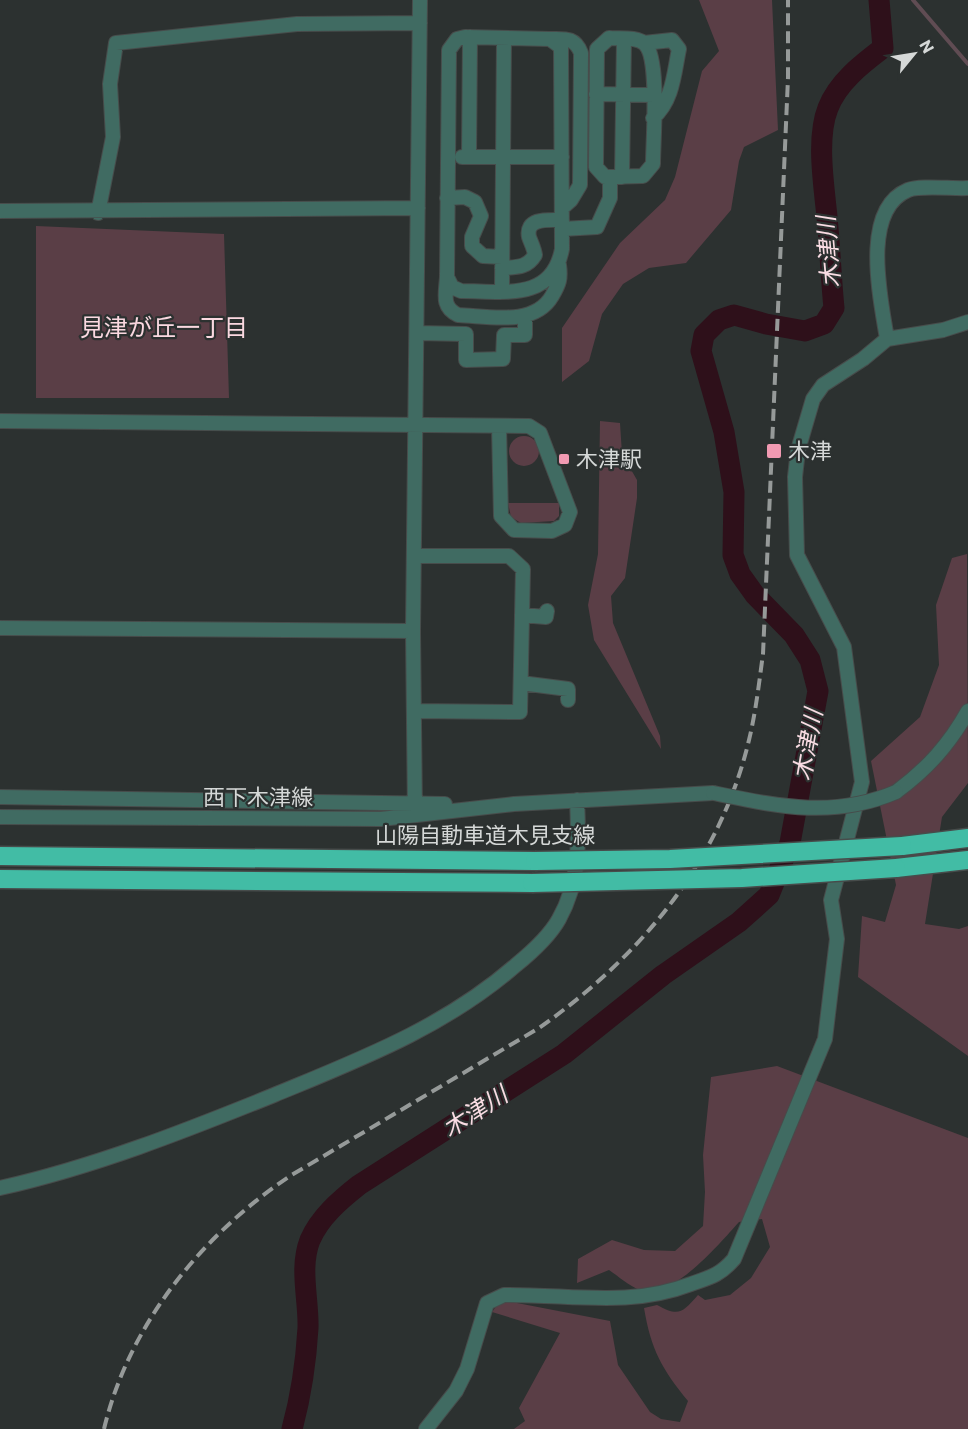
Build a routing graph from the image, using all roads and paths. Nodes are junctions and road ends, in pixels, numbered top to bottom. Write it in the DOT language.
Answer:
graph roads {
  1 [pos="420,0"];
  2 [pos="420,23"];
  3 [pos="470,37"];
  4 [pos="504,38"];
  5 [pos="549,39"];
  6 [pos="624,39"];
  7 [pos="644,43"];
  8 [pos="596,94"];
  9 [pos="623,94"];
  10 [pos="654,94"];
  11 [pos="653,118"];
  12 [pos="448,157"];
  13 [pos="469,157"];
  14 [pos="503,157"];
  15 [pos="562,157"];
  16 [pos="616,177"];
  17 [pos="968,188"];
  18 [pos="447,198"];
  19 [pos="418,208"];
  20 [pos="0,212"];
  21 [pos="98,213"];
  22 [pos="562,219"];
  23 [pos="502,263"];
  24 [pos="559,265"];
  25 [pos="447,277"];
  26 [pos="502,291"];
  27 [pos="466,315"];
  28 [pos="525,316"];
  29 [pos="968,322"];
  30 [pos="417,333"];
  31 [pos="466,334"];
  32 [pos="887,339"];
  33 [pos="0,421"];
  34 [pos="416,423"];
  35 [pos="500,426"];
  36 [pos="415,556"];
  37 [pos="546,611"];
  38 [pos="522,615"];
  39 [pos="0,628"];
  40 [pos="413,631"];
  41 [pos="521,683"];
  42 [pos="568,700"];
  43 [pos="414,711"];
  44 [pos="968,711"];
  45 [pos="0,797"];
  46 [pos="577,800"];
  47 [pos="415,810"];
  48 [pos="0,817"];
  49 [pos="968,838"];
  50 [pos="0,855"];
  51 [pos="968,860"];
  52 [pos="0,879"];
  53 [pos="0,1188"];
  54 [pos="426,1429"];
  1 -- 2 [label="street"];
  2 -- 19 [label="street"];
  2 -- 21 [label="street"];
  3 -- 4 [label="street"];
  3 -- 12 [label="street"];
  3 -- 13 [label="street"];
  4 -- 5 [label="street"];
  4 -- 14 [label="street"];
  5 -- 15 [label="street"];
  5 -- 22 [label="street"];
  6 -- 7 [label="street"];
  6 -- 8 [label="street"];
  6 -- 9 [label="street"];
  7 -- 10 [label="street"];
  7 -- 11 [label="street"];
  8 -- 9 [label="street"];
  8 -- 16 [label="street"];
  9 -- 10 [label="street"];
  9 -- 16 [label="street"];
  10 -- 11 [label="street"];
  11 -- 16 [label="street"];
  12 -- 13 [label="street"];
  12 -- 18 [label="street"];
  13 -- 14 [label="street"];
  14 -- 15 [label="street"];
  14 -- 23 [label="street"];
  15 -- 22 [label="street"];
  16 -- 22 [label="street"];
  17 -- 32 [label="street"];
  18 -- 23 [label="street"];
  18 -- 25 [label="street"];
  19 -- 21 [label="street"];
  19 -- 30 [label="street"];
  20 -- 21 [label="street"];
  22 -- 23 [label="street"];
  22 -- 24 [label="street"];
  23 -- 26 [label="street"];
  24 -- 26 [label="street"];
  24 -- 28 [label="street"];
  25 -- 26 [label="street"];
  25 -- 27 [label="street"];
  27 -- 28 [label="street"];
  27 -- 31 [label="street"];
  28 -- 31 [label="street"];
  29 -- 32 [label="street"];
  30 -- 31 [label="street"];
  30 -- 34 [label="street"];
  32 -- 54 [label="street"];
  33 -- 34 [label="street"];
  34 -- 35 [label="street"];
  34 -- 36 [label="street"];
  35 -- 35 [label="street"];
  36 -- 38 [label="street"];
  36 -- 40 [label="street"];
  37 -- 38 [label="street"];
  38 -- 41 [label="street"];
  39 -- 40 [label="street"];
  40 -- 43 [label="street"];
  41 -- 42 [label="street"];
  41 -- 43 [label="street"];
  43 -- 47 [label="street"];
  44 -- 46 [label="street, 西下木津線, bridge"];
  45 -- 47 [label="street, 西下木津線"];
  46 -- 47 [label="street, 西下木津線"];
  46 -- 53 [label="street"];
  47 -- 48 [label="street, 西下木津線"];
  49 -- 50 [label="highway, 山陽自動車道木見支線, bridge"];
  51 -- 52 [label="highway, 山陽自動車道木見支線, bridge"];
}
